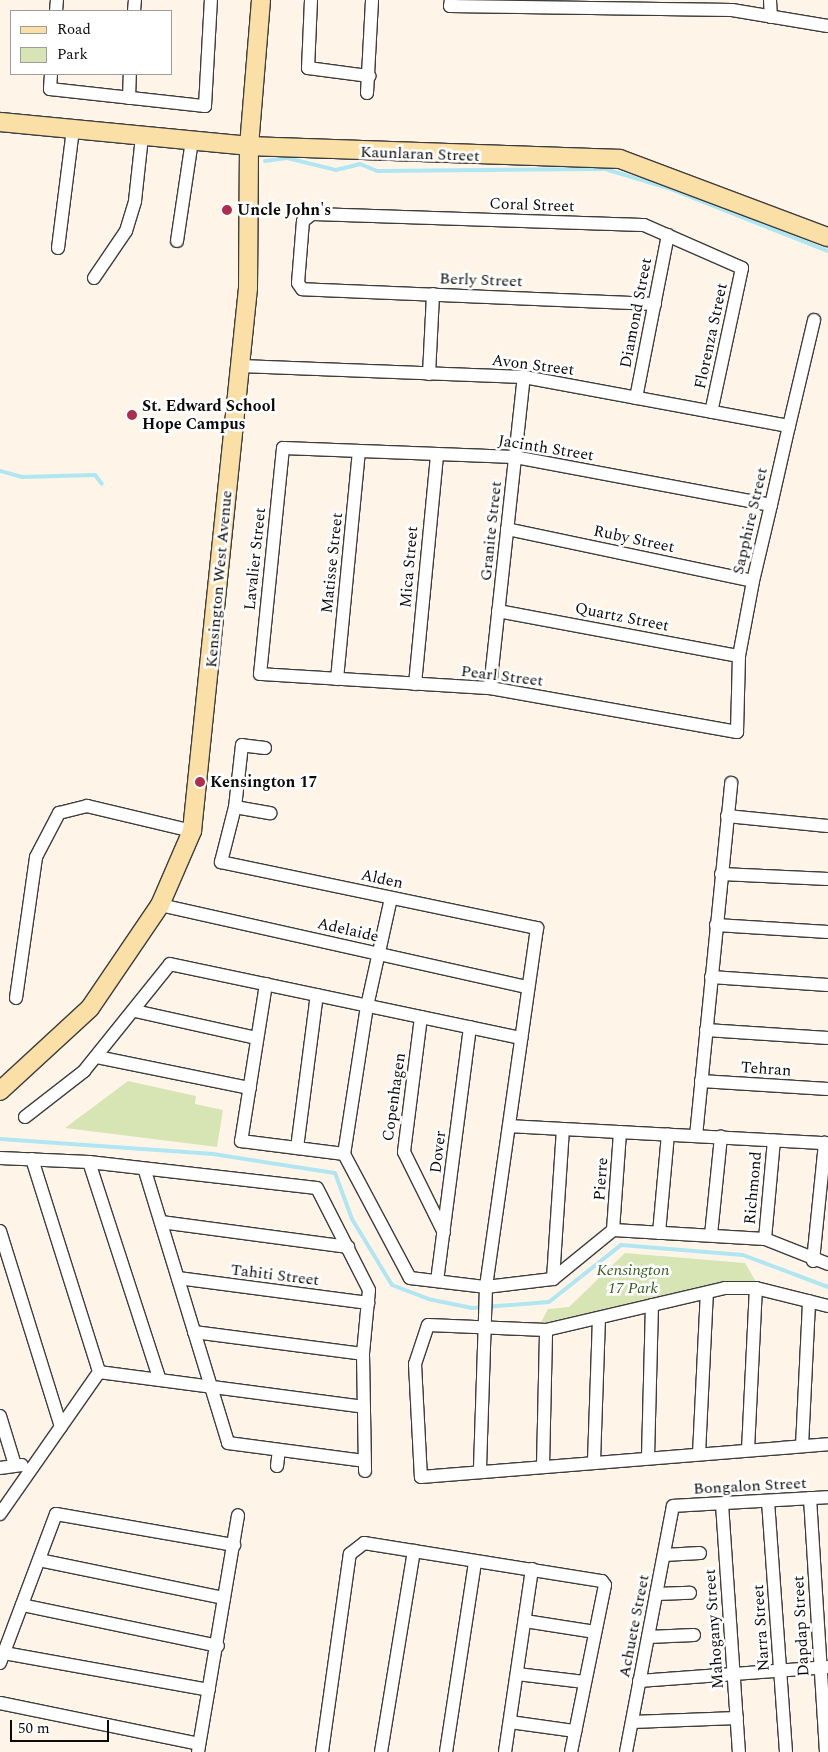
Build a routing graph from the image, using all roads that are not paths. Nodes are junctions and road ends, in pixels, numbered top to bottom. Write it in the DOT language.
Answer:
graph roads {
  1 [pos="211,0"];
  2 [pos="262,0"];
  3 [pos="310,0"];
  4 [pos="372,0"];
  5 [pos="451,0"];
  6 [pos="770,0"];
  7 [pos="691,4"];
  8 [pos="771,16"];
  9 [pos="828,26"];
  10 [pos="51,75"];
  11 [pos="130,75"];
  12 [pos="369,76"];
  13 [pos="367,93"];
  14 [pos="129,98"];
  15 [pos="0,122"];
  16 [pos="73,130"];
  17 [pos="142,137"];
  18 [pos="192,141"];
  19 [pos="249,146"];
  20 [pos="668,235"];
  21 [pos="828,237"];
  22 [pos="177,241"];
  23 [pos="58,248"];
  24 [pos="742,268"];
  25 [pos="94,278"];
  26 [pos="307,289"];
  27 [pos="433,294"];
  28 [pos="655,304"];
  29 [pos="814,320"];
  30 [pos="240,366"];
  31 [pos="429,374"];
  32 [pos="524,377"];
  33 [pos="636,398"];
  34 [pos="712,412"];
  35 [pos="789,426"];
  36 [pos="283,448"];
  37 [pos="359,451"];
  38 [pos="437,454"];
  39 [pos="515,457"];
  40 [pos="771,505"];
  41 [pos="507,528"];
  42 [pos="753,581"];
  43 [pos="498,611"];
  44 [pos="740,656"];
  45 [pos="260,674"];
  46 [pos="337,679"];
  47 [pos="415,684"];
  48 [pos="490,688"];
  49 [pos="737,732"];
  50 [pos="265,748"];
  51 [pos="731,783"];
  52 [pos="235,807"];
  53 [pos="270,812"];
  54 [pos="727,816"];
  55 [pos="828,826"];
  56 [pos="192,831"];
  57 [pos="721,874"];
  58 [pos="828,879"];
  59 [pos="391,898"];
  60 [pos="160,905"];
  61 [pos="716,925"];
  62 [pos="828,932"];
  63 [pos="379,954"];
  64 [pos="711,976"];
  65 [pos="266,984"];
  66 [pos="828,985"];
  67 [pos="528,987"];
  68 [pos="317,995"];
  69 [pos="16,998"];
  70 [pos="367,1006"];
  71 [pos="135,1011"];
  72 [pos="422,1017"];
  73 [pos="470,1027"];
  74 [pos="706,1030"];
  75 [pos="258,1038"];
  76 [pos="521,1038"];
  77 [pos="828,1038"];
  78 [pos="97,1057"];
  79 [pos="701,1081"];
  80 [pos="250,1088"];
  81 [pos="828,1089"];
  82 [pos="0,1091"];
  83 [pos="25,1117"];
  84 [pos="509,1126"];
  85 [pos="563,1129"];
  86 [pos="620,1132"];
  87 [pos="668,1134"];
  88 [pos="696,1136"];
  89 [pos="721,1137"];
  90 [pos="774,1140"];
  91 [pos="827,1143"];
  92 [pos="296,1148"];
  93 [pos="344,1154"];
  94 [pos="0,1158"];
  95 [pos="32,1159"];
  96 [pos="89,1162"];
  97 [pos="145,1171"];
  98 [pos="161,1222"];
  99 [pos="0,1230"];
  100 [pos="613,1230"];
  101 [pos="659,1232"];
  102 [pos="444,1233"];
  103 [pos="711,1235"];
  104 [pos="765,1239"];
  105 [pos="348,1247"];
  106 [pos="813,1260"];
  107 [pos="828,1264"];
  108 [pos="178,1278"];
  109 [pos="553,1279"];
  110 [pos="438,1281"];
  111 [pos="756,1288"];
  112 [pos="486,1291"];
  113 [pos="707,1293"];
  114 [pos="809,1301"];
  115 [pos="368,1303"];
  116 [pos="652,1305"];
  117 [pos="828,1306"];
  118 [pos="599,1320"];
  119 [pos="484,1324"];
  120 [pos="546,1330"];
  121 [pos="194,1332"];
  122 [pos="363,1354"];
  123 [pos="99,1372"];
  124 [pos="160,1380"];
  125 [pos="211,1387"];
  126 [pos="364,1407"];
  127 [pos="0,1416"];
  128 [pos="61,1427"];
  129 [pos="828,1444"];
  130 [pos="802,1446"];
  131 [pos="279,1450"];
  132 [pos="748,1450"];
  133 [pos="699,1454"];
  134 [pos="648,1457"];
  135 [pos="594,1461"];
  136 [pos="35,1464"];
  137 [pos="14,1465"];
  138 [pos="277,1466"];
  139 [pos="543,1466"];
  140 [pos="0,1468"];
  141 [pos="480,1471"];
  142 [pos="828,1497"];
  143 [pos="810,1498"];
  144 [pos="768,1501"];
  145 [pos="722,1504"];
  146 [pos="673,1506"];
  147 [pos="0,1514"];
  148 [pos="238,1515"];
  149 [pos="234,1545"];
  150 [pos="414,1551"];
  151 [pos="700,1553"];
  152 [pos="664,1555"];
  153 [pos="38,1560"];
  154 [pos="475,1563"];
  155 [pos="532,1569"];
  156 [pos="690,1593"];
  157 [pos="656,1594"];
  158 [pos="224,1598"];
  159 [pos="22,1605"];
  160 [pos="525,1621"];
  161 [pos="595,1632"];
  162 [pos="694,1634"];
  163 [pos="648,1637"];
  164 [pos="218,1646"];
  165 [pos="2,1658"];
  166 [pos="824,1668"];
  167 [pos="780,1671"];
  168 [pos="517,1674"];
  169 [pos="734,1674"];
  170 [pos="640,1680"];
  171 [pos="586,1682"];
  172 [pos="209,1690"];
  173 [pos="0,1703"];
  174 [pos="736,1718"];
  175 [pos="510,1722"];
  176 [pos="632,1722"];
  177 [pos="576,1731"];
  178 [pos="198,1748"];
  179 [pos="322,1752"];
  180 [pos="381,1752"];
  181 [pos="446,1752"];
  182 [pos="506,1752"];
  183 [pos="571,1752"];
  184 [pos="626,1752"];
  185 [pos="739,1752"];
  186 [pos="786,1752"];
  187 [pos="826,1752"];
  1 -- 14 [label="street"];
  2 -- 19 [label="street, Kensington West Avenue"];
  3 -- 12 [label="street"];
  4 -- 12 [label="street"];
  5 -- 7 [label="street"];
  6 -- 8 [label="street"];
  7 -- 8 [label="street"];
  8 -- 9 [label="street"];
  10 -- 14 [label="street"];
  11 -- 14 [label="street"];
  12 -- 13 [label="street"];
  15 -- 16 [label="street, Kaunlaran Street"];
  16 -- 17 [label="street, Kaunlaran Street"];
  16 -- 23 [label="street"];
  17 -- 18 [label="street, Kaunlaran Street"];
  17 -- 25 [label="street"];
  18 -- 19 [label="street, Kaunlaran Street"];
  18 -- 22 [label="street"];
  19 -- 21 [label="street, Kaunlaran Street"];
  19 -- 30 [label="street, Kensington West Avenue"];
  20 -- 24 [label="street, Coral Street"];
  20 -- 26 [label="street, Coral Street"];
  20 -- 28 [label="street, Diamond Street"];
  24 -- 34 [label="street, Florenza Street"];
  26 -- 27 [label="street, Berly Street"];
  27 -- 28 [label="street, Berly Street"];
  27 -- 31 [label="street"];
  28 -- 33 [label="street, Diamond Street"];
  29 -- 35 [label="street, Sapphire Street"];
  30 -- 31 [label="street, Avon Street"];
  30 -- 56 [label="street, Kensington West Avenue"];
  31 -- 32 [label="street, Avon Street"];
  32 -- 33 [label="street, Avon Street"];
  32 -- 39 [label="street, Granite Street"];
  33 -- 34 [label="street, Avon Street"];
  34 -- 35 [label="street, Avon Street"];
  35 -- 40 [label="street, Sapphire Street"];
  36 -- 37 [label="street, Jacinth Street"];
  36 -- 45 [label="street, Lavalier Street"];
  37 -- 38 [label="street, Jacinth Street"];
  37 -- 46 [label="street, Matisse Street"];
  38 -- 39 [label="street, Jacinth Street"];
  38 -- 47 [label="street, Mica Street"];
  39 -- 40 [label="street, Jacinth Street"];
  39 -- 41 [label="street, Granite Street"];
  40 -- 42 [label="street, Sapphire Street"];
  41 -- 42 [label="street, Ruby Street"];
  41 -- 43 [label="street, Granite Street"];
  42 -- 44 [label="street, Sapphire Street"];
  43 -- 44 [label="street, Quartz Street"];
  43 -- 48 [label="street, Granite Street"];
  44 -- 49 [label="street, Sapphire Street"];
  45 -- 46 [label="street, Pearl Street"];
  46 -- 47 [label="street, Pearl Street"];
  47 -- 48 [label="street, Pearl Street"];
  48 -- 49 [label="street, Pearl Street"];
  50 -- 52 [label="street"];
  51 -- 54 [label="street"];
  52 -- 53 [label="street"];
  52 -- 59 [label="street, Alden"];
  54 -- 55 [label="street"];
  54 -- 57 [label="street"];
  56 -- 60 [label="street, Kensington West Avenue"];
  56 -- 69 [label="street"];
  57 -- 58 [label="street"];
  57 -- 61 [label="street"];
  59 -- 63 [label="street"];
  59 -- 67 [label="street, Alden"];
  60 -- 63 [label="street, Adelaide"];
  60 -- 82 [label="street, Kensington West Avenue"];
  61 -- 62 [label="street"];
  61 -- 64 [label="street"];
  63 -- 67 [label="street, Adelaide"];
  63 -- 70 [label="street"];
  64 -- 66 [label="street"];
  64 -- 74 [label="street"];
  65 -- 68 [label="street"];
  65 -- 71 [label="street"];
  65 -- 75 [label="street"];
  67 -- 76 [label="street"];
  68 -- 70 [label="street"];
  68 -- 92 [label="street"];
  70 -- 72 [label="street"];
  70 -- 93 [label="street"];
  71 -- 75 [label="street"];
  71 -- 78 [label="street"];
  72 -- 73 [label="street"];
  72 -- 102 [label="street, Copenhagen"];
  73 -- 76 [label="street"];
  73 -- 102 [label="street, Dover"];
  74 -- 77 [label="street"];
  74 -- 79 [label="street"];
  75 -- 80 [label="street"];
  76 -- 84 [label="street"];
  78 -- 80 [label="street"];
  78 -- 83 [label="street"];
  79 -- 81 [label="street, Tehran"];
  79 -- 88 [label="street"];
  80 -- 92 [label="street"];
  84 -- 85 [label="street"];
  84 -- 112 [label="street"];
  85 -- 86 [label="street"];
  85 -- 109 [label="street"];
  86 -- 87 [label="street"];
  86 -- 100 [label="street, Pierre"];
  87 -- 88 [label="street"];
  87 -- 101 [label="street"];
  88 -- 89 [label="street"];
  89 -- 90 [label="street"];
  89 -- 103 [label="street"];
  90 -- 91 [label="street"];
  90 -- 104 [label="street, Richmond"];
  91 -- 106 [label="street"];
  92 -- 93 [label="street"];
  93 -- 110 [label="street"];
  94 -- 95 [label="street"];
  95 -- 96 [label="street"];
  95 -- 123 [label="street"];
  96 -- 97 [label="street"];
  96 -- 124 [label="street"];
  97 -- 98 [label="street"];
  97 -- 105 [label="street"];
  98 -- 105 [label="street"];
  98 -- 108 [label="street"];
  99 -- 128 [label="street"];
  100 -- 101 [label="street"];
  100 -- 109 [label="street"];
  101 -- 103 [label="street"];
  102 -- 110 [label="street, Dover"];
  103 -- 104 [label="street"];
  104 -- 106 [label="street"];
  105 -- 115 [label="street"];
  106 -- 107 [label="street"];
  108 -- 115 [label="street, Tahiti Street"];
  108 -- 121 [label="street"];
  109 -- 112 [label="street"];
  110 -- 112 [label="street"];
  111 -- 113 [label="street"];
  111 -- 114 [label="street"];
  111 -- 132 [label="street"];
  112 -- 119 [label="street"];
  113 -- 116 [label="street"];
  113 -- 133 [label="street"];
  114 -- 117 [label="street"];
  114 -- 130 [label="street"];
  115 -- 122 [label="street"];
  116 -- 118 [label="street"];
  116 -- 134 [label="street"];
  118 -- 120 [label="street"];
  118 -- 135 [label="street"];
  119 -- 120 [label="street"];
  119 -- 141 [label="street"];
  119 -- 141 [label="street"];
  120 -- 139 [label="street"];
  121 -- 122 [label="street"];
  121 -- 125 [label="street"];
  122 -- 126 [label="street"];
  123 -- 124 [label="street"];
  123 -- 128 [label="street"];
  124 -- 125 [label="street"];
  125 -- 126 [label="street"];
  125 -- 131 [label="street"];
  126 -- 131 [label="street"];
  127 -- 137 [label="street"];
  128 -- 136 [label="street"];
  129 -- 130 [label="street"];
  130 -- 132 [label="street"];
  131 -- 138 [label="street"];
  132 -- 133 [label="street"];
  133 -- 134 [label="street"];
  134 -- 135 [label="street"];
  135 -- 139 [label="street"];
  136 -- 137 [label="street"];
  136 -- 147 [label="street"];
  137 -- 140 [label="street"];
  139 -- 141 [label="street"];
  142 -- 143 [label="street, Bongalon Street"];
  143 -- 144 [label="street, Bongalon Street"];
  143 -- 166 [label="street, Dapdap Street"];
  144 -- 145 [label="street, Bongalon Street"];
  144 -- 167 [label="street, Narra Street"];
  145 -- 146 [label="street, Bongalon Street"];
  145 -- 169 [label="street, Mahogany Street"];
  146 -- 152 [label="street, Achuete Street"];
  148 -- 149 [label="street"];
  149 -- 153 [label="street"];
  149 -- 158 [label="street"];
  150 -- 154 [label="street"];
  150 -- 179 [label="street"];
  150 -- 180 [label="street"];
  151 -- 152 [label="street"];
  152 -- 157 [label="street, Achuete Street"];
  153 -- 158 [label="street"];
  153 -- 159 [label="street"];
  154 -- 155 [label="street"];
  154 -- 181 [label="street"];
  155 -- 160 [label="street"];
  155 -- 161 [label="street"];
  156 -- 157 [label="street"];
  157 -- 163 [label="street, Achuete Street"];
  158 -- 164 [label="street"];
  159 -- 164 [label="street"];
  159 -- 165 [label="street"];
  160 -- 161 [label="street"];
  160 -- 168 [label="street"];
  161 -- 171 [label="street"];
  162 -- 163 [label="street"];
  163 -- 170 [label="street, Achuete Street"];
  164 -- 172 [label="street"];
  165 -- 172 [label="street"];
  166 -- 167 [label="street"];
  166 -- 187 [label="street, Dapdap Street"];
  167 -- 169 [label="street"];
  167 -- 186 [label="street, Narra Street"];
  168 -- 171 [label="street"];
  168 -- 175 [label="street"];
  169 -- 170 [label="street"];
  169 -- 174 [label="street, Mahogany Street"];
  170 -- 176 [label="street, Achuete Street"];
  171 -- 177 [label="street"];
  172 -- 178 [label="street"];
  173 -- 178 [label="street"];
  174 -- 176 [label="street"];
  174 -- 185 [label="street, Mahogany Street"];
  175 -- 177 [label="street"];
  175 -- 182 [label="street"];
  176 -- 184 [label="street, Achuete Street"];
  177 -- 183 [label="street"];
}
